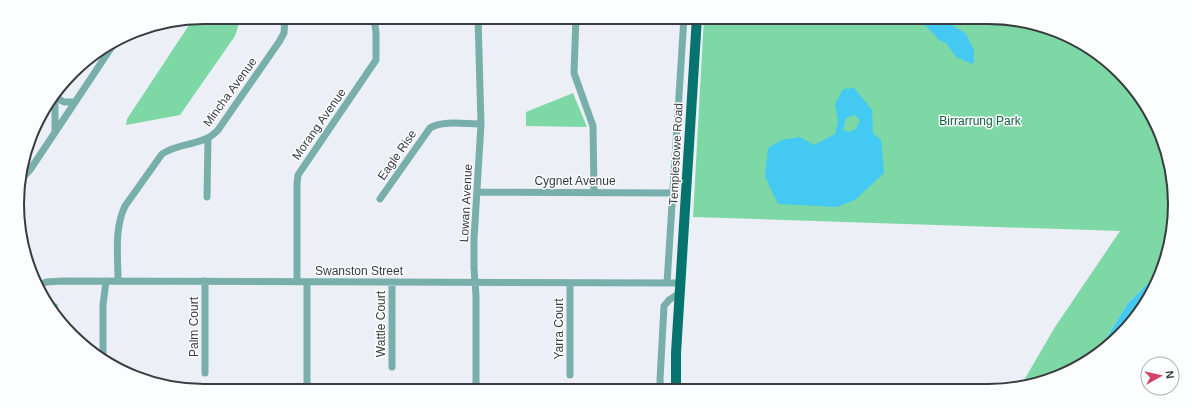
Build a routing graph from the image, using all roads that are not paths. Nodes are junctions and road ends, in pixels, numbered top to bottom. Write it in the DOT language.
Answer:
graph roads {
  1 [pos="285,24"];
  2 [pos="375,24"];
  3 [pos="378,24"];
  4 [pos="478,24"];
  5 [pos="576,24"];
  6 [pos="684,24"];
  7 [pos="697,24"];
  8 [pos="376,33"];
  9 [pos="109,51"];
  10 [pos="58,98"];
  11 [pos="56,101"];
  12 [pos="75,102"];
  13 [pos="481,124"];
  14 [pos="55,132"];
  15 [pos="208,138"];
  16 [pos="27,174"];
  17 [pos="477,192"];
  18 [pos="594,192"];
  19 [pos="672,192"];
  20 [pos="207,197"];
  21 [pos="380,199"];
  22 [pos="118,280"];
  23 [pos="103,281"];
  24 [pos="205,281"];
  25 [pos="297,282"];
  26 [pos="307,282"];
  27 [pos="392,282"];
  28 [pos="475,282"];
  29 [pos="570,283"];
  30 [pos="667,283"];
  31 [pos="43,284"];
  32 [pos="681,288"];
  33 [pos="103,353"];
  34 [pos="392,367"];
  35 [pos="205,373"];
  36 [pos="570,375"];
  37 [pos="307,384"];
  38 [pos="476,384"];
  39 [pos="660,384"];
  40 [pos="676,384"];
  1 -- 15 [label="street, Mincha Avenue"];
  2 -- 8 [label="street, Morang Avenue"];
  3 -- 8 [label="street, Morang Avenue"];
  4 -- 13 [label="street, Lowan Avenue"];
  5 -- 18 [label="street"];
  6 -- 19 [label="street, Templestowe Road"];
  7 -- 32 [label="main road, Templestowe Road"];
  8 -- 25 [label="street, Morang Avenue"];
  9 -- 12 [label="street"];
  10 -- 12 [label="street"];
  11 -- 14 [label="street"];
  12 -- 14 [label="street"];
  13 -- 17 [label="street, Lowan Avenue"];
  13 -- 21 [label="street, Eagle Rise"];
  14 -- 16 [label="street"];
  15 -- 20 [label="street"];
  15 -- 22 [label="street, Mincha Avenue"];
  17 -- 18 [label="street, Cygnet Avenue"];
  17 -- 28 [label="street, Lowan Avenue"];
  18 -- 19 [label="street, Cygnet Avenue"];
  19 -- 30 [label="street, Templestowe Road"];
  22 -- 23 [label="street, Swanston Street"];
  22 -- 24 [label="street, Swanston Street"];
  23 -- 31 [label="street, Swanston Street"];
  23 -- 33 [label="street"];
  24 -- 25 [label="street, Swanston Street"];
  24 -- 35 [label="street, Palm Court"];
  25 -- 26 [label="street, Swanston Street"];
  26 -- 27 [label="street, Swanston Street"];
  26 -- 37 [label="street"];
  27 -- 28 [label="street, Swanston Street"];
  27 -- 34 [label="street, Wattle Court"];
  28 -- 29 [label="street, Swanston Street"];
  28 -- 38 [label="street, Lowan Avenue"];
  29 -- 30 [label="street, Swanston Street"];
  29 -- 36 [label="street, Yarra Court"];
  30 -- 32 [label="street, Swanston Street"];
  32 -- 39 [label="street"];
  32 -- 40 [label="main road, Templestowe Road"];
}
